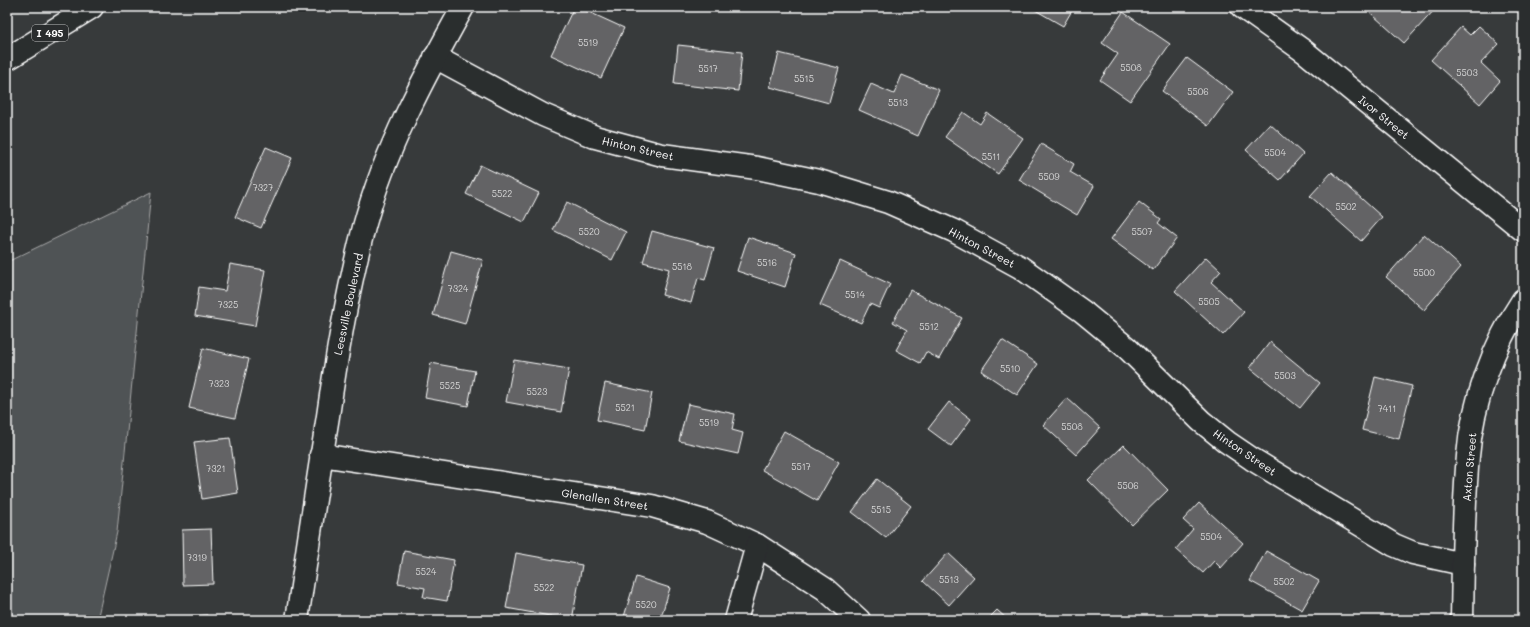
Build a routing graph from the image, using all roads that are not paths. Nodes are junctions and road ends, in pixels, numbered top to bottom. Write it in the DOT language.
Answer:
graph roads {
  1 [pos="92,7"];
  2 [pos="463,7"];
  3 [pos="1242,7"];
  4 [pos="435,57"];
  5 [pos="7,60"];
  6 [pos="1523,230"];
  7 [pos="1523,300"];
  8 [pos="322,455"];
  9 [pos="757,545"];
  10 [pos="1463,564"];
  11 [pos="297,620"];
  12 [pos="736,620"];
  13 [pos="859,620"];
  14 [pos="1462,620"];
  1 -- 5 [label="main road, I 495"];
  2 -- 4 [label="main road, Leesville Boulevard"];
  3 -- 6 [label="main road, Ivor Street"];
  4 -- 8 [label="main road, Leesville Boulevard"];
  4 -- 10 [label="main road, Hinton Street"];
  7 -- 10 [label="main road, Axton Street"];
  8 -- 9 [label="main road, Glenallen Street"];
  8 -- 11 [label="main road, Leesville Boulevard"];
  9 -- 12 [label="main road"];
  9 -- 13 [label="main road, Glenallen Street"];
  10 -- 14 [label="main road, Axton Street"];
}
